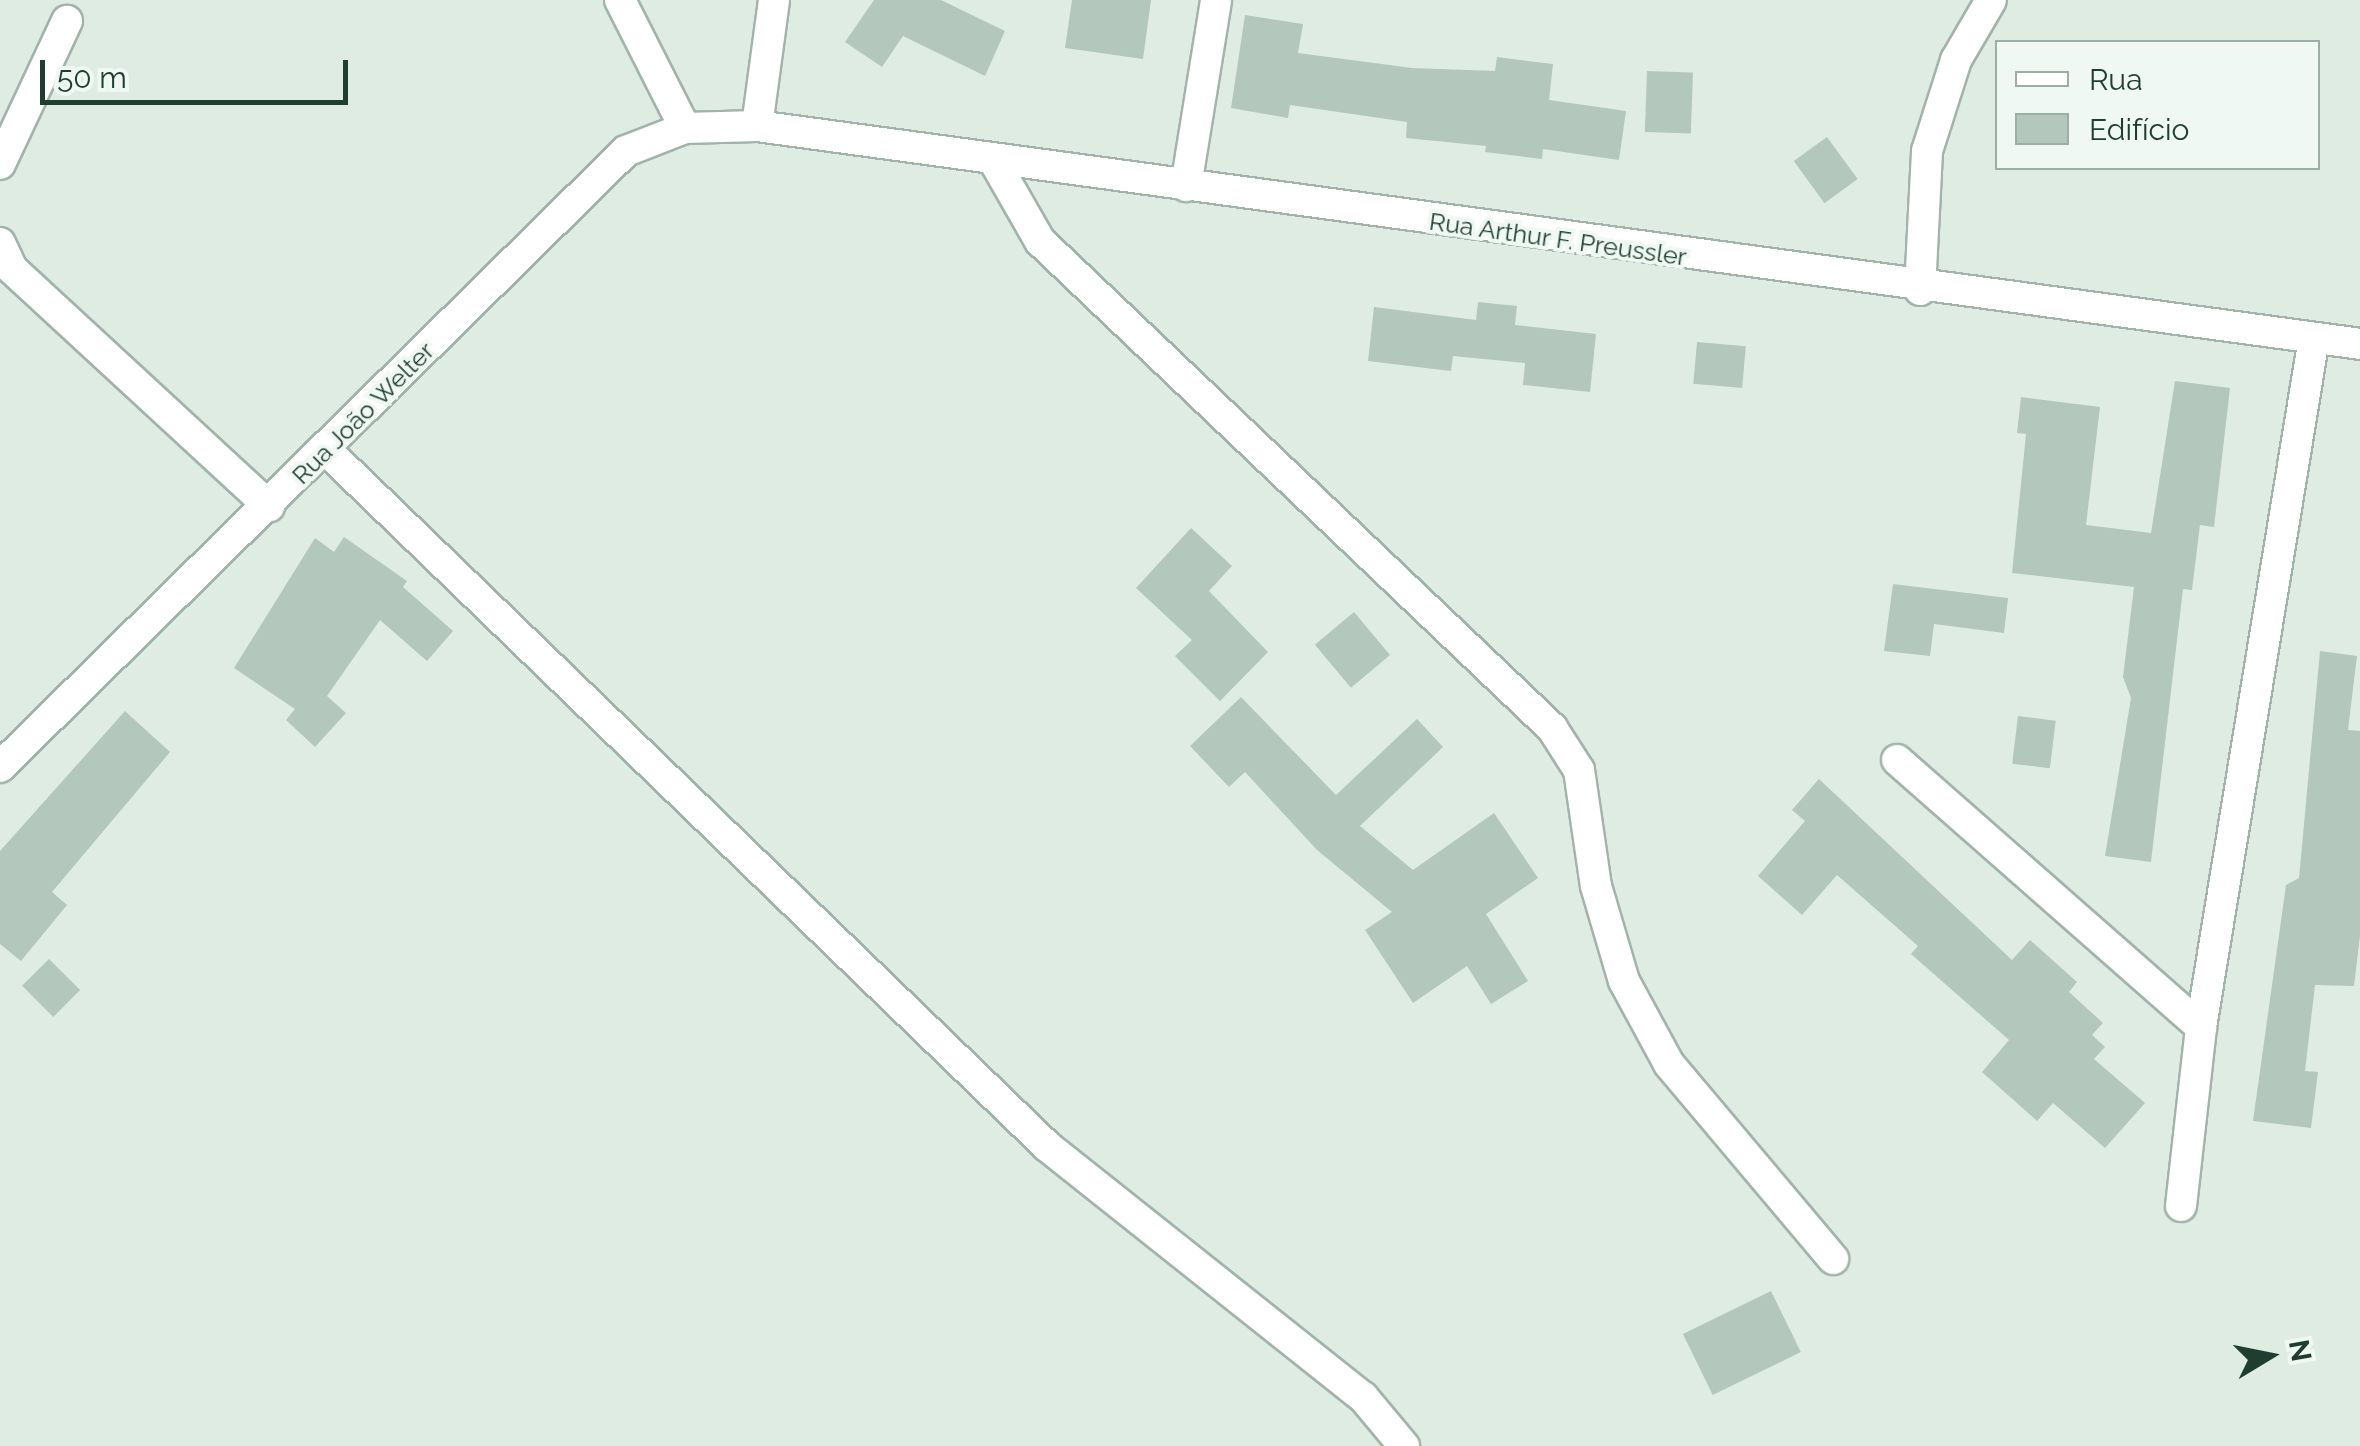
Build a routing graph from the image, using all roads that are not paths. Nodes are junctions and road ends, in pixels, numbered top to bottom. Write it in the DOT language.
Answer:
graph roads {
  1 [pos="620,0"];
  2 [pos="774,0"];
  3 [pos="1216,0"];
  4 [pos="1992,0"];
  5 [pos="67,21"];
  6 [pos="757,126"];
  7 [pos="685,128"];
  8 [pos="993,159"];
  9 [pos="0,164"];
  10 [pos="1186,186"];
  11 [pos="0,242"];
  12 [pos="1920,290"];
  13 [pos="2314,338"];
  14 [pos="2360,344"];
  15 [pos="326,450"];
  16 [pos="269,506"];
  17 [pos="1896,760"];
  18 [pos="0,767"];
  19 [pos="2201,1026"];
  20 [pos="2181,1206"];
  21 [pos="1833,1258"];
  22 [pos="1404,1446"];
  1 -- 7 [label="street"];
  2 -- 6 [label="street"];
  3 -- 10 [label="street"];
  4 -- 12 [label="street"];
  5 -- 9 [label="street"];
  6 -- 7 [label="street, Rua João Welter"];
  6 -- 8 [label="street, Rua Arthur F. Preussler"];
  7 -- 15 [label="street, Rua João Welter"];
  8 -- 10 [label="street, Rua Arthur F. Preussler"];
  8 -- 21 [label="street"];
  10 -- 12 [label="street, Rua Arthur F. Preussler"];
  11 -- 16 [label="street"];
  12 -- 13 [label="street, Rua Arthur F. Preussler"];
  13 -- 14 [label="street, Rua Arthur F. Preussler"];
  13 -- 19 [label="street"];
  15 -- 16 [label="street, Rua João Welter"];
  15 -- 22 [label="street"];
  16 -- 18 [label="street, Rua João Welter"];
  17 -- 19 [label="street"];
  19 -- 20 [label="street"];
}
